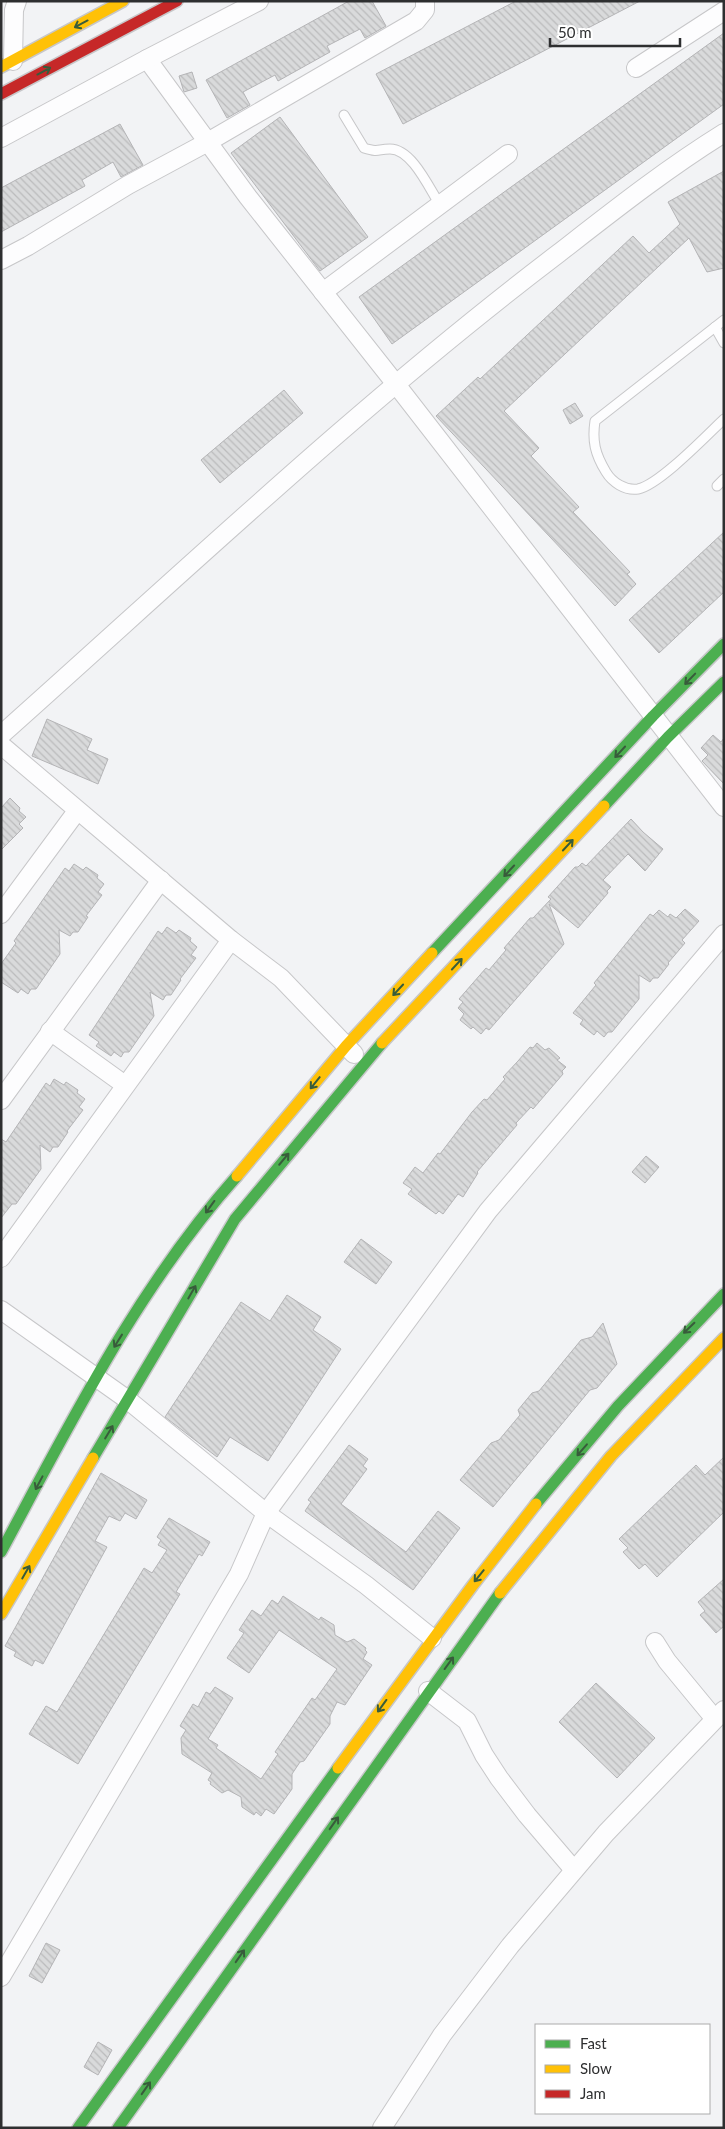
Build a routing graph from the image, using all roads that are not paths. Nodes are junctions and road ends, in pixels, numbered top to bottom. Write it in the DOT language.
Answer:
graph roads {
  1 [pos="17,1"];
  2 [pos="124,1"];
  3 [pos="177,1"];
  4 [pos="259,1"];
  5 [pos="426,1"];
  6 [pos="724,11"];
  7 [pos="147,59"];
  8 [pos="7,64"];
  9 [pos="636,68"];
  10 [pos="1,94"];
  11 [pos="344,115"];
  12 [pos="724,133"];
  13 [pos="1,138"];
  14 [pos="206,143"];
  15 [pos="508,154"];
  16 [pos="440,205"];
  17 [pos="1,260"];
  18 [pos="323,292"];
  19 [pos="724,320"];
  20 [pos="715,327"];
  21 [pos="724,343"];
  22 [pos="396,383"];
  23 [pos="724,419"];
  24 [pos="724,644"];
  25 [pos="724,682"];
  26 [pos="653,716"];
  27 [pos="1,735"];
  28 [pos="668,737"];
  29 [pos="1,745"];
  30 [pos="724,807"];
  31 [pos="77,811"];
  32 [pos="162,880"];
  33 [pos="1,914"];
  34 [pos="724,934"];
  35 [pos="231,940"];
  36 [pos="50,1031"];
  37 [pos="346,1046"];
  38 [pos="364,1063"];
  39 [pos="125,1085"];
  40 [pos="1,1100"];
  41 [pos="1,1258"];
  42 [pos="724,1294"];
  43 [pos="1,1310"];
  44 [pos="724,1338"];
  45 [pos="96,1376"];
  46 [pos="128,1400"];
  47 [pos="579,1474"];
  48 [pos="266,1513"];
  49 [pos="1,1552"];
  50 [pos="1,1614"];
  51 [pos="432,1638"];
  52 [pos="655,1642"];
  53 [pos="428,1691"];
  54 [pos="719,1714"];
  55 [pos="574,1870"];
  56 [pos="1,1978"];
  57 [pos="78,2128"];
  58 [pos="118,2128"];
  59 [pos="382,2128"];
  1 -- 8 [label="street"];
  2 -- 8 [label="main road, one-way"];
  10 -- 3 [label="main road, one-way"];
  4 -- 7 [label="street"];
  5 -- 14 [label="street"];
  6 -- 9 [label="street"];
  7 -- 13 [label="street"];
  7 -- 14 [label="street"];
  11 -- 16 [label="lane"];
  12 -- 22 [label="street"];
  14 -- 17 [label="street"];
  14 -- 18 [label="street"];
  15 -- 16 [label="street"];
  16 -- 18 [label="street"];
  18 -- 22 [label="street"];
  19 -- 20 [label="lane"];
  20 -- 21 [label="lane"];
  20 -- 23 [label="lane"];
  22 -- 26 [label="street"];
  22 -- 27 [label="street"];
  24 -- 26 [label="main road, one-way"];
  25 -- 28 [label="main road"];
  26 -- 28 [label="street"];
  26 -- 37 [label="main road, one-way"];
  28 -- 30 [label="street"];
  38 -- 28 [label="main road, one-way"];
  29 -- 31 [label="street"];
  31 -- 32 [label="street"];
  31 -- 33 [label="street"];
  32 -- 35 [label="street"];
  32 -- 36 [label="street"];
  34 -- 48 [label="street"];
  35 -- 37 [label="street"];
  35 -- 39 [label="street"];
  36 -- 39 [label="street"];
  36 -- 40 [label="street"];
  37 -- 38 [label="street"];
  37 -- 45 [label="main road, one-way"];
  46 -- 38 [label="main road, one-way"];
  39 -- 41 [label="street"];
  42 -- 47 [label="main road, one-way"];
  43 -- 45 [label="street"];
  44 -- 47 [label="main road"];
  45 -- 46 [label="street"];
  45 -- 49 [label="main road, one-way"];
  46 -- 48 [label="street"];
  50 -- 46 [label="main road, one-way"];
  47 -- 51 [label="main road, one-way"];
  53 -- 47 [label="main road, one-way"];
  48 -- 51 [label="street"];
  48 -- 56 [label="street"];
  51 -- 57 [label="main road, one-way"];
  52 -- 54 [label="street"];
  53 -- 55 [label="street"];
  58 -- 53 [label="main road, one-way"];
  54 -- 55 [label="street"];
  55 -- 59 [label="street"];
}
